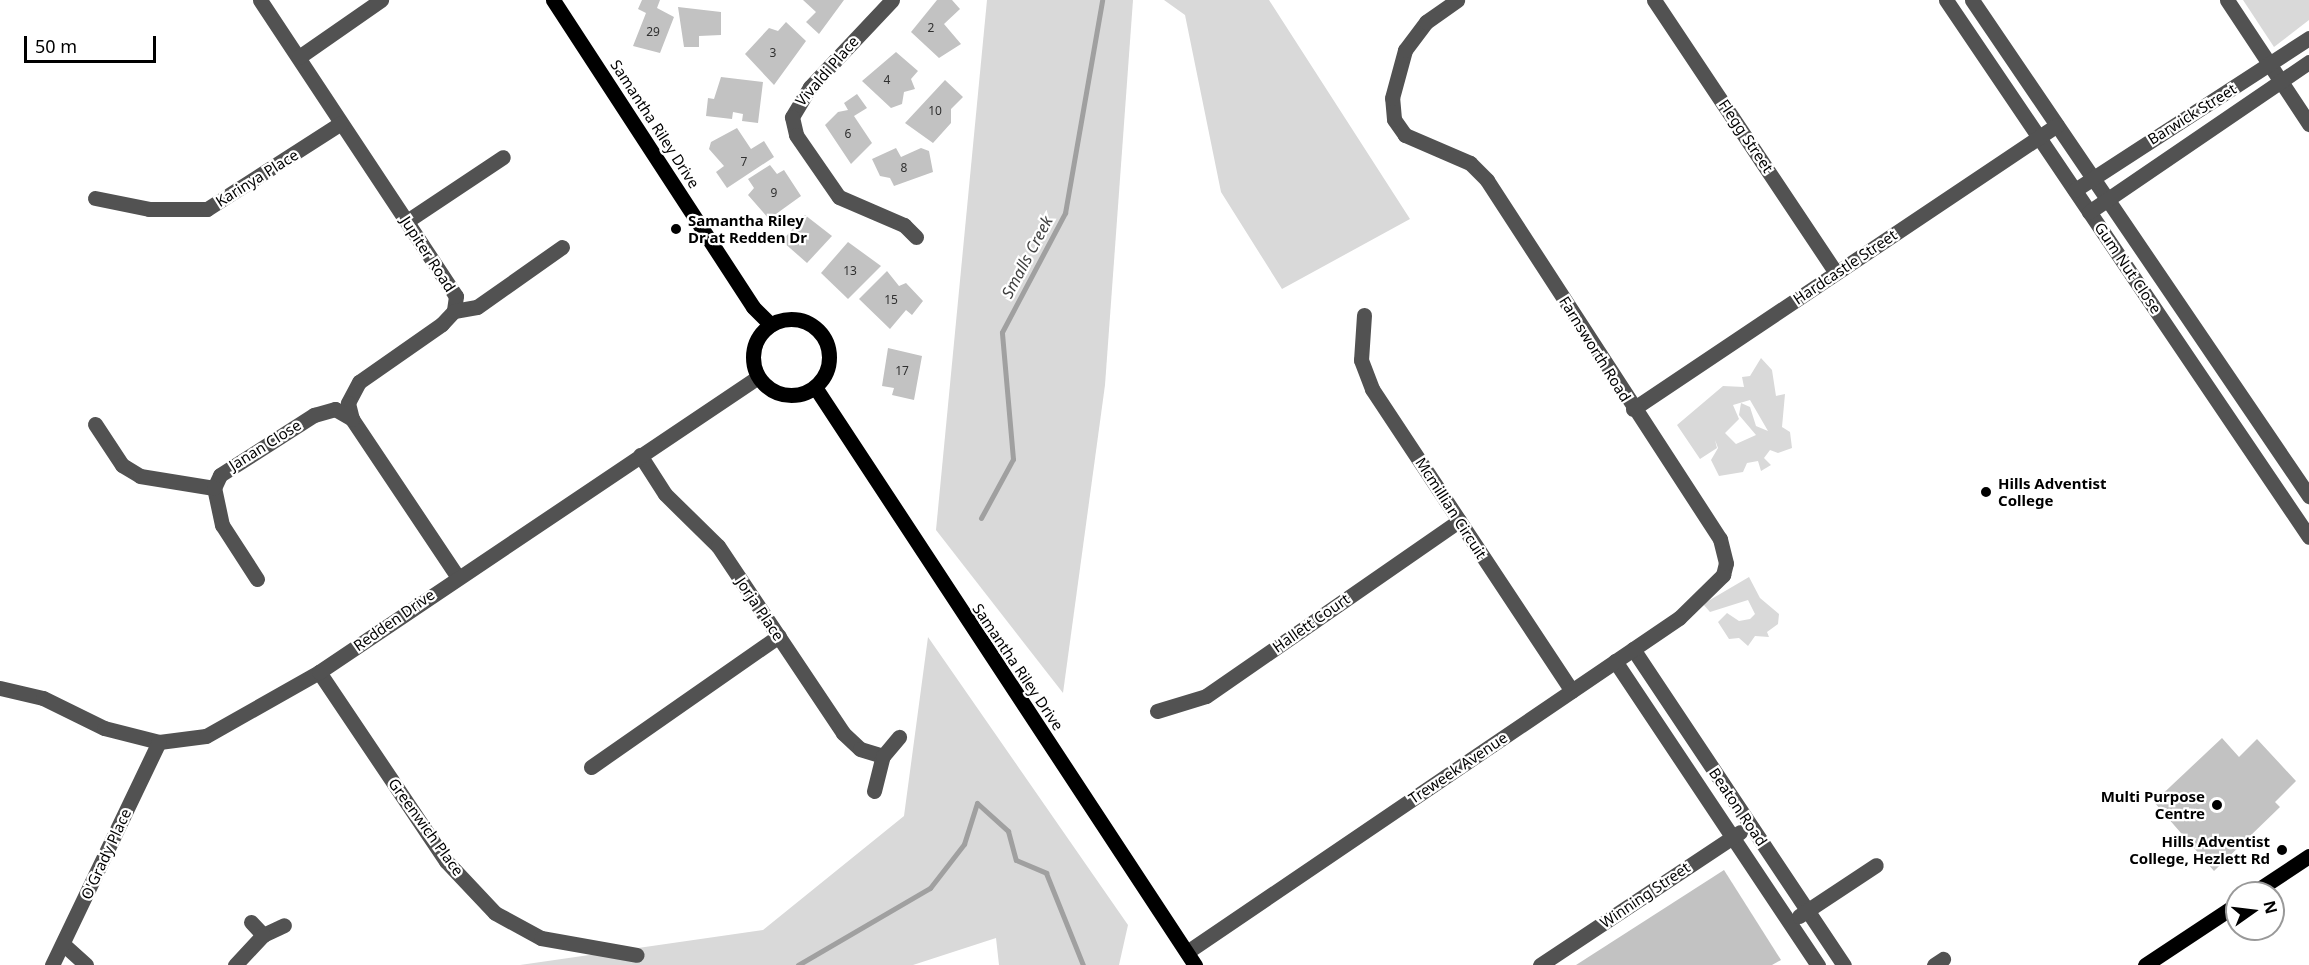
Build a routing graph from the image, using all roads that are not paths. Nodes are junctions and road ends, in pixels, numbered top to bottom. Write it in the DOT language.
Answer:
graph roads {
  1 [pos="260,0"];
  2 [pos="381,0"];
  3 [pos="553,0"];
  4 [pos="892,0"];
  5 [pos="1457,0"];
  6 [pos="1654,0"];
  7 [pos="1946,0"];
  8 [pos="1971,0"];
  9 [pos="2227,0"];
  10 [pos="2309,38"];
  11 [pos="299,57"];
  12 [pos="2309,62"];
  13 [pos="2270,65"];
  14 [pos="2281,81"];
  15 [pos="341,123"];
  16 [pos="2056,124"];
  17 [pos="2309,124"];
  18 [pos="2037,137"];
  19 [pos="503,157"];
  20 [pos="2094,176"];
  21 [pos="2075,190"];
  22 [pos="2109,196"];
  23 [pos="94,198"];
  24 [pos="2089,212"];
  25 [pos="407,221"];
  26 [pos="916,237"];
  27 [pos="562,247"];
  28 [pos="1836,273"];
  29 [pos="454,310"];
  30 [pos="1364,315"];
  31 [pos="771,325"];
  32 [pos="758,376"];
  33 [pos="815,387"];
  34 [pos="1633,409"];
  35 [pos="352,419"];
  36 [pos="95,424"];
  37 [pos="640,455"];
  38 [pos="214,488"];
  39 [pos="2309,496"];
  40 [pos="1460,521"];
  41 [pos="2309,537"];
  42 [pos="1723,575"];
  43 [pos="457,576"];
  44 [pos="257,579"];
  45 [pos="779,636"];
  46 [pos="1633,649"];
  47 [pos="1615,661"];
  48 [pos="319,672"];
  49 [pos="0,688"];
  50 [pos="1572,691"];
  51 [pos="1157,711"];
  52 [pos="898,737"];
  53 [pos="159,742"];
  54 [pos="883,756"];
  55 [pos="591,767"];
  56 [pos="874,791"];
  57 [pos="1750,825"];
  58 [pos="1732,837"];
  59 [pos="2309,856"];
  60 [pos="1876,865"];
  61 [pos="2271,881"];
  62 [pos="1807,910"];
  63 [pos="2225,912"];
  64 [pos="251,922"];
  65 [pos="1789,923"];
  66 [pos="284,925"];
  67 [pos="263,935"];
  68 [pos="63,944"];
  69 [pos="637,955"];
  70 [pos="1191,959"];
  71 [pos="52,965"];
  72 [pos="86,965"];
  73 [pos="235,965"];
  74 [pos="1540,965"];
  75 [pos="1818,965"];
  76 [pos="1844,965"];
  77 [pos="2145,965"];
  1 -- 11 [label="street, Jupiter Road"];
  2 -- 11 [label="street"];
  3 -- 31 [label="main road, Samantha Riley Drive"];
  4 -- 26 [label="street, Vivaldi Place"];
  5 -- 34 [label="street, Farnsworth Road"];
  6 -- 28 [label="street, Flegg Street"];
  7 -- 18 [label="street, Gum Nut Close"];
  8 -- 16 [label="street, Gum Nut Close"];
  9 -- 13 [label="street"];
  10 -- 13 [label="street, Barwick Street"];
  11 -- 15 [label="street, Jupiter Road"];
  12 -- 14 [label="street, Barwick Street"];
  13 -- 14 [label="street"];
  13 -- 20 [label="street, Barwick Street"];
  14 -- 17 [label="street"];
  14 -- 22 [label="street, Barwick Street"];
  15 -- 23 [label="street, Karinya Place"];
  15 -- 25 [label="street, Jupiter Road"];
  16 -- 18 [label="street, Hardcastle Street"];
  16 -- 20 [label="street, Gum Nut Close"];
  18 -- 21 [label="street, Gum Nut Close"];
  18 -- 28 [label="street, Hardcastle Street"];
  19 -- 25 [label="street"];
  20 -- 21 [label="street, Barwick Street"];
  20 -- 22 [label="street, Gum Nut Close"];
  21 -- 24 [label="street, Gum Nut Close"];
  22 -- 24 [label="street, Barwick Street"];
  22 -- 39 [label="street, Gum Nut Close"];
  24 -- 41 [label="street, Gum Nut Close"];
  25 -- 29 [label="street, Jupiter Road"];
  27 -- 29 [label="street"];
  28 -- 34 [label="street, Hardcastle Street"];
  29 -- 35 [label="street, Jupiter Road"];
  30 -- 40 [label="street, Mcmillian Circuit"];
  31 -- 32 [label="main road"];
  31 -- 33 [label="main road"];
  32 -- 33 [label="main road"];
  32 -- 37 [label="street, Redden Drive"];
  33 -- 70 [label="main road, Samantha Riley Drive"];
  34 -- 42 [label="street, Farnsworth Road"];
  35 -- 38 [label="street, Janan Close"];
  35 -- 43 [label="street"];
  36 -- 38 [label="street"];
  37 -- 43 [label="street, Redden Drive"];
  37 -- 45 [label="street, Jorja Place"];
  38 -- 44 [label="street"];
  40 -- 50 [label="street, Mcmillian Circuit"];
  40 -- 51 [label="street, Hallett Court"];
  42 -- 46 [label="street, Treweek Avenue"];
  43 -- 48 [label="street, Redden Drive"];
  45 -- 54 [label="street, Jorja Place"];
  45 -- 55 [label="street"];
  46 -- 47 [label="street, Treweek Avenue"];
  46 -- 57 [label="street, Beaton Road"];
  47 -- 50 [label="street, Treweek Avenue"];
  47 -- 58 [label="street, Beaton Road"];
  48 -- 53 [label="street, Redden Drive"];
  48 -- 69 [label="street, Greenwich Place"];
  49 -- 53 [label="street, Redden Drive"];
  50 -- 70 [label="street, Treweek Avenue"];
  52 -- 54 [label="street"];
  53 -- 68 [label="street, O'Grady Place"];
  54 -- 56 [label="street"];
  57 -- 58 [label="street, Winning Street"];
  57 -- 62 [label="street, Beaton Road"];
  58 -- 65 [label="street, Beaton Road"];
  58 -- 74 [label="street, Winning Street"];
  59 -- 61 [label="main road"];
  60 -- 62 [label="street"];
  62 -- 65 [label="street"];
  62 -- 76 [label="street, Beaton Road"];
  63 -- 77 [label="main road"];
  64 -- 67 [label="street"];
  65 -- 75 [label="street, Beaton Road"];
  66 -- 67 [label="street"];
  67 -- 73 [label="street"];
  68 -- 71 [label="street, O'Grady Place"];
  68 -- 72 [label="street"];
}
